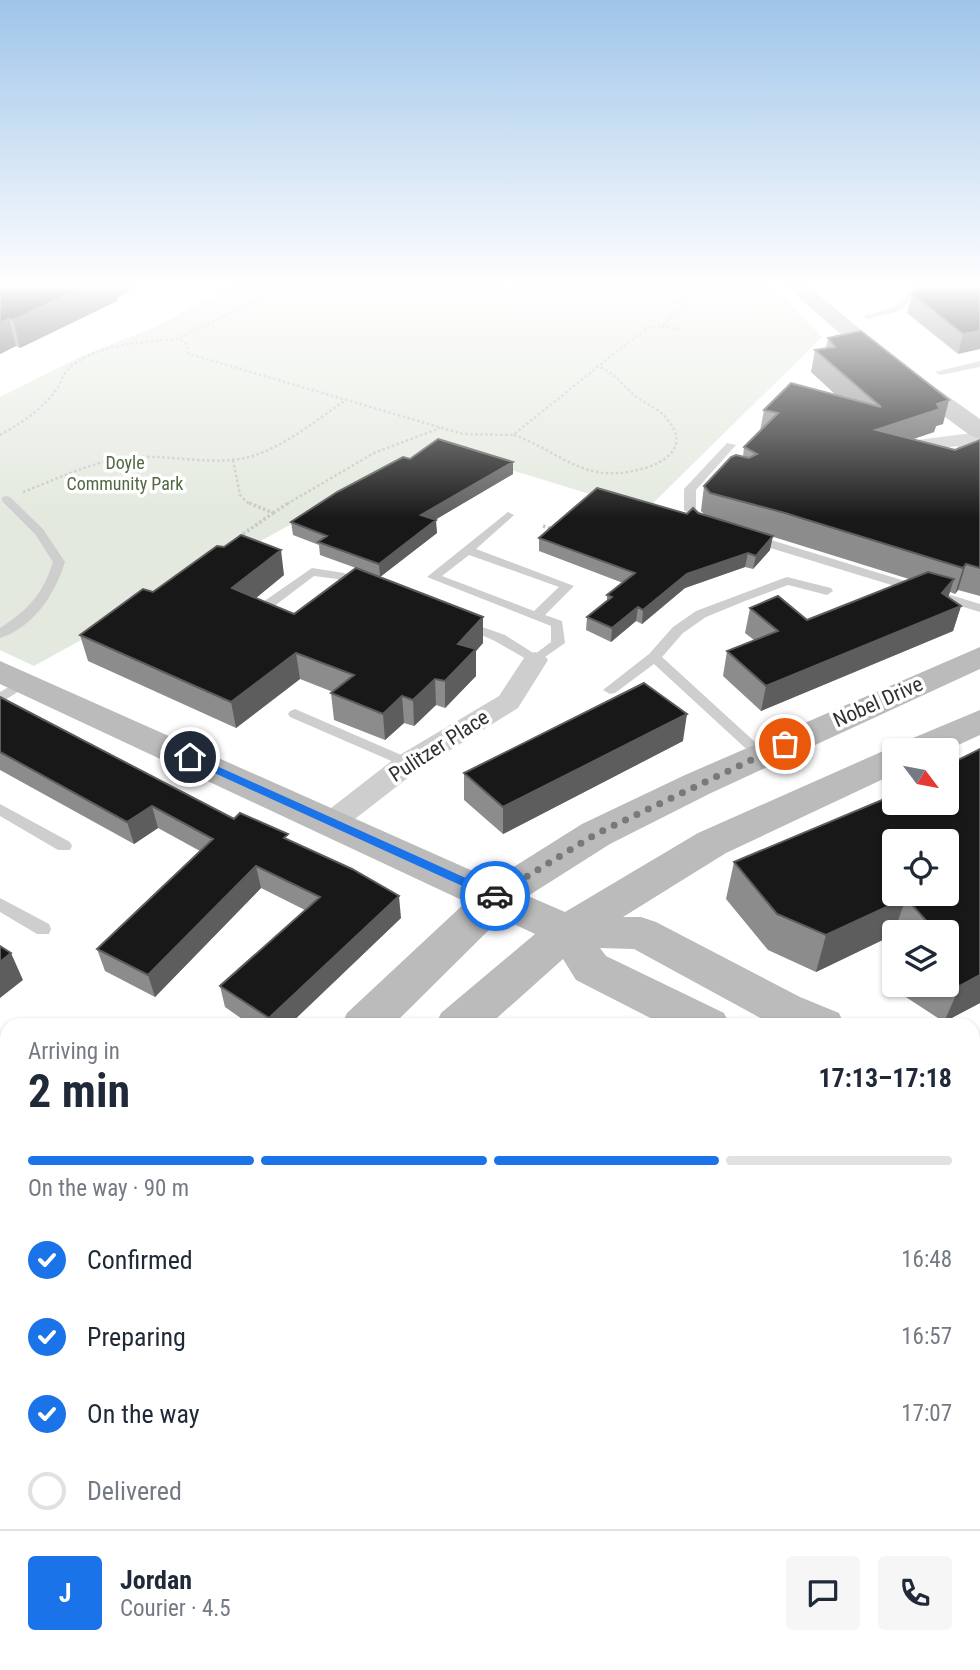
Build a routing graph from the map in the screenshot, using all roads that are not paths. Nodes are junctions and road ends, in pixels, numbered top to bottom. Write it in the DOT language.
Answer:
graph roads {
  1 [pos="888,364"];
  2 [pos="930,364"];
  3 [pos="980,364"];
  4 [pos="940,372"];
  5 [pos="961,388"];
  6 [pos="980,431"];
  7 [pos="732,445"];
  8 [pos="6,499"];
  9 [pos="508,515"];
  10 [pos="715,527"];
  11 [pos="741,535"];
  12 [pos="467,550"];
  13 [pos="377,590"];
  14 [pos="827,590"];
  15 [pos="980,608"];
  16 [pos="255,614"];
  17 [pos="536,616"];
  18 [pos="450,619"];
  19 [pos="0,634"];
  20 [pos="654,657"];
  21 [pos="980,657"];
  22 [pos="535,660"];
  23 [pos="8,684"];
  24 [pos="610,690"];
  25 [pos="295,714"];
  26 [pos="980,721"];
  27 [pos="943,738"];
  28 [pos="761,755"];
  29 [pos="408,763"];
  30 [pos="882,765"];
  31 [pos="0,809"];
  32 [pos="332,822"];
  33 [pos="64,846"];
  34 [pos="497,897"];
  35 [pos="0,904"];
  36 [pos="43,929"];
  37 [pos="567,931"];
  38 [pos="371,1018"];
  39 [pos="466,1018"];
  40 [pos="692,1018"];
  41 [pos="804,1018"];
  1 -- 6 [label="street"];
  2 -- 4 [label="street"];
  3 -- 4 [label="lane"];
  4 -- 5 [label="street"];
  7 -- 10 [label="lane"];
  8 -- 19 [label="lane"];
  9 -- 12 [label="lane"];
  11 -- 15 [label="lane"];
  12 -- 17 [label="lane"];
  12 -- 17 [label="lane"];
  13 -- 16 [label="lane"];
  14 -- 20 [label="lane"];
  17 -- 22 [label="lane"];
  18 -- 22 [label="lane"];
  20 -- 24 [label="lane"];
  20 -- 28 [label="lane"];
  21 -- 28 [label="street, Nobel Drive"];
  22 -- 29 [label="street, Pulitzer Place"];
  23 -- 32 [label="street"];
  25 -- 29 [label="lane"];
  26 -- 27 [label="street"];
  28 -- 34 [label="street, Nobel Drive"];
  29 -- 32 [label="street, Pulitzer Place"];
  30 -- 37 [label="street"];
  31 -- 33 [label="lane"];
  32 -- 34 [label="street"];
  34 -- 37 [label="street"];
  34 -- 38 [label="street, Nobel Drive"];
  35 -- 36 [label="lane"];
  37 -- 39 [label="street"];
  37 -- 40 [label="street"];
  37 -- 41 [label="street"];
}
